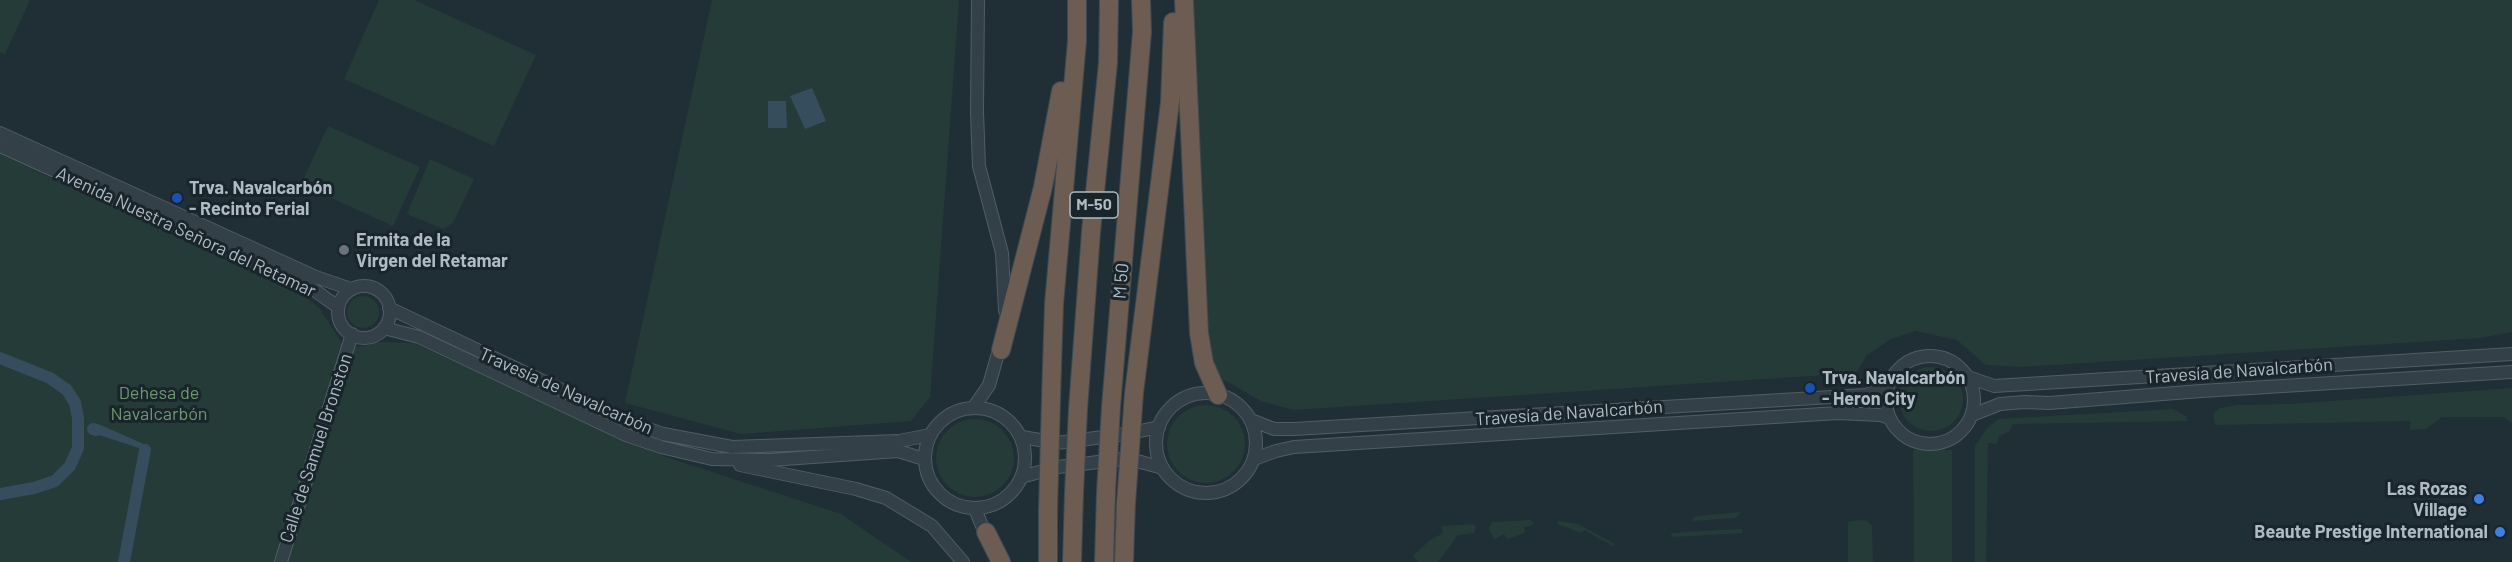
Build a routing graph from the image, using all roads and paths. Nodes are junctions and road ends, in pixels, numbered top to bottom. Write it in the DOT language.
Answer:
graph roads {
  1 [pos="978,0"];
  2 [pos="1068,0"];
  3 [pos="1077,0"];
  4 [pos="1109,0"];
  5 [pos="1142,0"];
  6 [pos="1173,0"];
  7 [pos="1184,0"];
  8 [pos="0,132"];
  9 [pos="0,146"];
  10 [pos="351,289"];
  11 [pos="338,307"];
  12 [pos="389,308"];
  13 [pos="384,328"];
  14 [pos="352,334"];
  15 [pos="1000,350"];
  16 [pos="2512,354"];
  17 [pos="2512,372"];
  18 [pos="1968,377"];
  19 [pos="1888,387"];
  20 [pos="1218,395"];
  21 [pos="974,408"];
  22 [pos="1972,414"];
  23 [pos="1890,418"];
  24 [pos="1251,420"];
  25 [pos="1159,427"];
  26 [pos="930,435"];
  27 [pos="1022,437"];
  28 [pos="712,459"];
  29 [pos="924,459"];
  30 [pos="1254,459"];
  31 [pos="1163,468"];
  32 [pos="1022,477"];
  33 [pos="975,509"];
  34 [pos="986,532"];
  35 [pos="281,562"];
  36 [pos="963,562"];
  37 [pos="992,562"];
  38 [pos="1001,562"];
  39 [pos="1048,562"];
  40 [pos="1072,562"];
  41 [pos="1104,562"];
  42 [pos="1124,562"];
  1 -- 15 [label="street"];
  2 -- 15 [label="highway"];
  3 -- 39 [label="highway, bridge"];
  4 -- 40 [label="highway, M-50, bridge"];
  5 -- 41 [label="highway, M 50 / M-50, bridge"];
  6 -- 42 [label="highway, bridge"];
  7 -- 20 [label="highway"];
  8 -- 10 [label="street, Avenida Nuestra Señora del Retamar"];
  9 -- 11 [label="street, Avenida Nuestra Señora del Retamar"];
  10 -- 11 [label="street"];
  10 -- 12 [label="street, Travesía de Navalcarbón"];
  11 -- 14 [label="street"];
  12 -- 13 [label="street"];
  12 -- 26 [label="street, Travesía de Navalcarbón"];
  13 -- 14 [label="street, Travesía de Navalcarbón"];
  13 -- 28 [label="street, Travesía de Navalcarbón"];
  14 -- 35 [label="street, Calle de Samuel Bronston"];
  15 -- 21 [label="street"];
  16 -- 18 [label="street, Travesía de Navalcarbón"];
  17 -- 22 [label="street, Travesía de Navalcarbón"];
  18 -- 19 [label="street, Travesía de Navalcarbón"];
  18 -- 22 [label="street"];
  19 -- 23 [label="street"];
  19 -- 24 [label="street, Travesía de Navalcarbón"];
  20 -- 24 [label="street, Travesía de Navalcarbón"];
  20 -- 25 [label="street"];
  21 -- 26 [label="street"];
  21 -- 27 [label="street"];
  22 -- 23 [label="street"];
  23 -- 30 [label="street, Travesía de Navalcarbón"];
  24 -- 30 [label="street"];
  25 -- 27 [label="street"];
  25 -- 31 [label="street"];
  26 -- 29 [label="street"];
  27 -- 32 [label="street"];
  28 -- 29 [label="street, Travesía de Navalcarbón"];
  28 -- 36 [label="street"];
  29 -- 33 [label="street"];
  30 -- 31 [label="street"];
  31 -- 32 [label="street"];
  32 -- 33 [label="street"];
  33 -- 34 [label="street"];
  34 -- 37 [label="street"];
  34 -- 38 [label="highway"];
}
